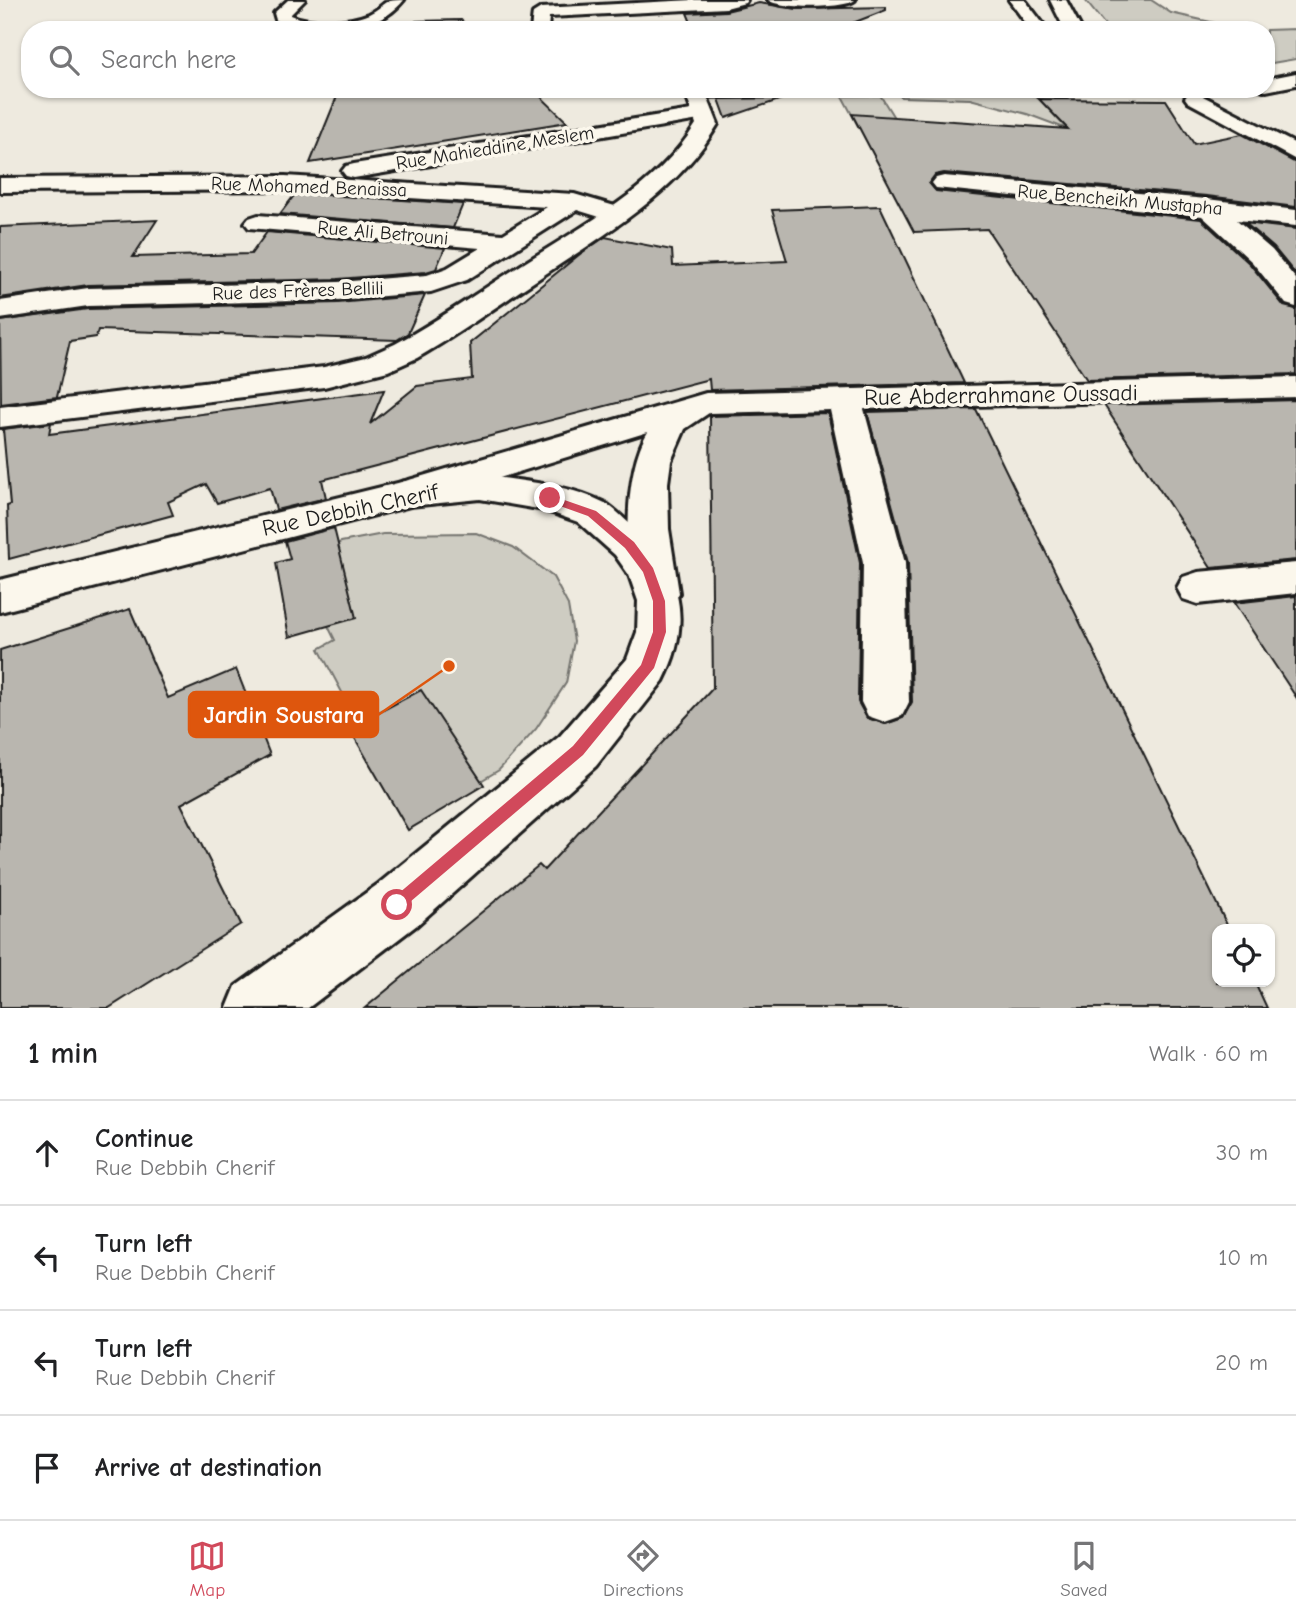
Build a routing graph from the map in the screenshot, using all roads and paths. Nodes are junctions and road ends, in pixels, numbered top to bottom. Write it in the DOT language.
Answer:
graph roads {
  1 [pos="297,0"];
  2 [pos="396,0"];
  3 [pos="739,0"];
  4 [pos="776,0"];
  5 [pos="847,0"];
  6 [pos="1017,0"];
  7 [pos="1058,0"];
  8 [pos="290,21"];
  9 [pos="348,21"];
  10 [pos="550,21"];
  11 [pos="1033,21"];
  12 [pos="1069,21"];
  13 [pos="1296,79"];
  14 [pos="1275,83"];
  15 [pos="698,98"];
  16 [pos="1195,98"];
  17 [pos="614,112"];
  18 [pos="1296,153"];
  19 [pos="285,183"];
  20 [pos="944,183"];
  21 [pos="0,185"];
  22 [pos="574,201"];
  23 [pos="1207,207"];
  24 [pos="616,214"];
  25 [pos="1296,218"];
  26 [pos="258,223"];
  27 [pos="509,242"];
  28 [pos="1296,298"];
  29 [pos="0,310"];
  30 [pos="1296,387"];
  31 [pos="845,399"];
  32 [pos="702,404"];
  33 [pos="0,417"];
  34 [pos="410,492"];
  35 [pos="1296,578"];
  36 [pos="1198,588"];
  37 [pos="0,596"];
  38 [pos="659,601"];
  39 [pos="885,702"];
  40 [pos="258,1008"];
  1 -- 8 [label="street"];
  2 -- 9 [label="street"];
  3 -- 10 [label="street"];
  4 -- 5 [label="street"];
  6 -- 11 [label="street"];
  7 -- 12 [label="street"];
  13 -- 14 [label="street"];
  15 -- 17 [label="street"];
  15 -- 19 [label="street, Rue Mahieddine Meslem"];
  15 -- 24 [label="street"];
  16 -- 18 [label="street"];
  19 -- 21 [label="street, Rue Mohamed Benaissa"];
  19 -- 22 [label="street, Rue Mohamed Benaissa"];
  20 -- 23 [label="street, Rue Bencheikh Mustapha"];
  22 -- 24 [label="street, Rue Mohamed Benaissa"];
  22 -- 27 [label="street, Rue des Frères Bellili"];
  23 -- 25 [label="street, Rue Bencheikh Mustapha"];
  23 -- 28 [label="street"];
  24 -- 33 [label="street"];
  26 -- 27 [label="street, Rue Ali Betrouni"];
  27 -- 29 [label="street, Rue des Frères Bellili"];
  30 -- 31 [label="street, Rue Abderrahmane Oussadi"];
  31 -- 32 [label="street, Rue Abderrahmane Oussadi"];
  31 -- 39 [label="street"];
  32 -- 34 [label="street, Rue Abderrahmane Oussadi"];
  32 -- 38 [label="street"];
  34 -- 37 [label="street, Rue Debbih Cherif"];
  34 -- 38 [label="street, Rue Debbih Cherif"];
  35 -- 36 [label="street"];
  38 -- 40 [label="street, Rue Debbih Cherif"];
}
